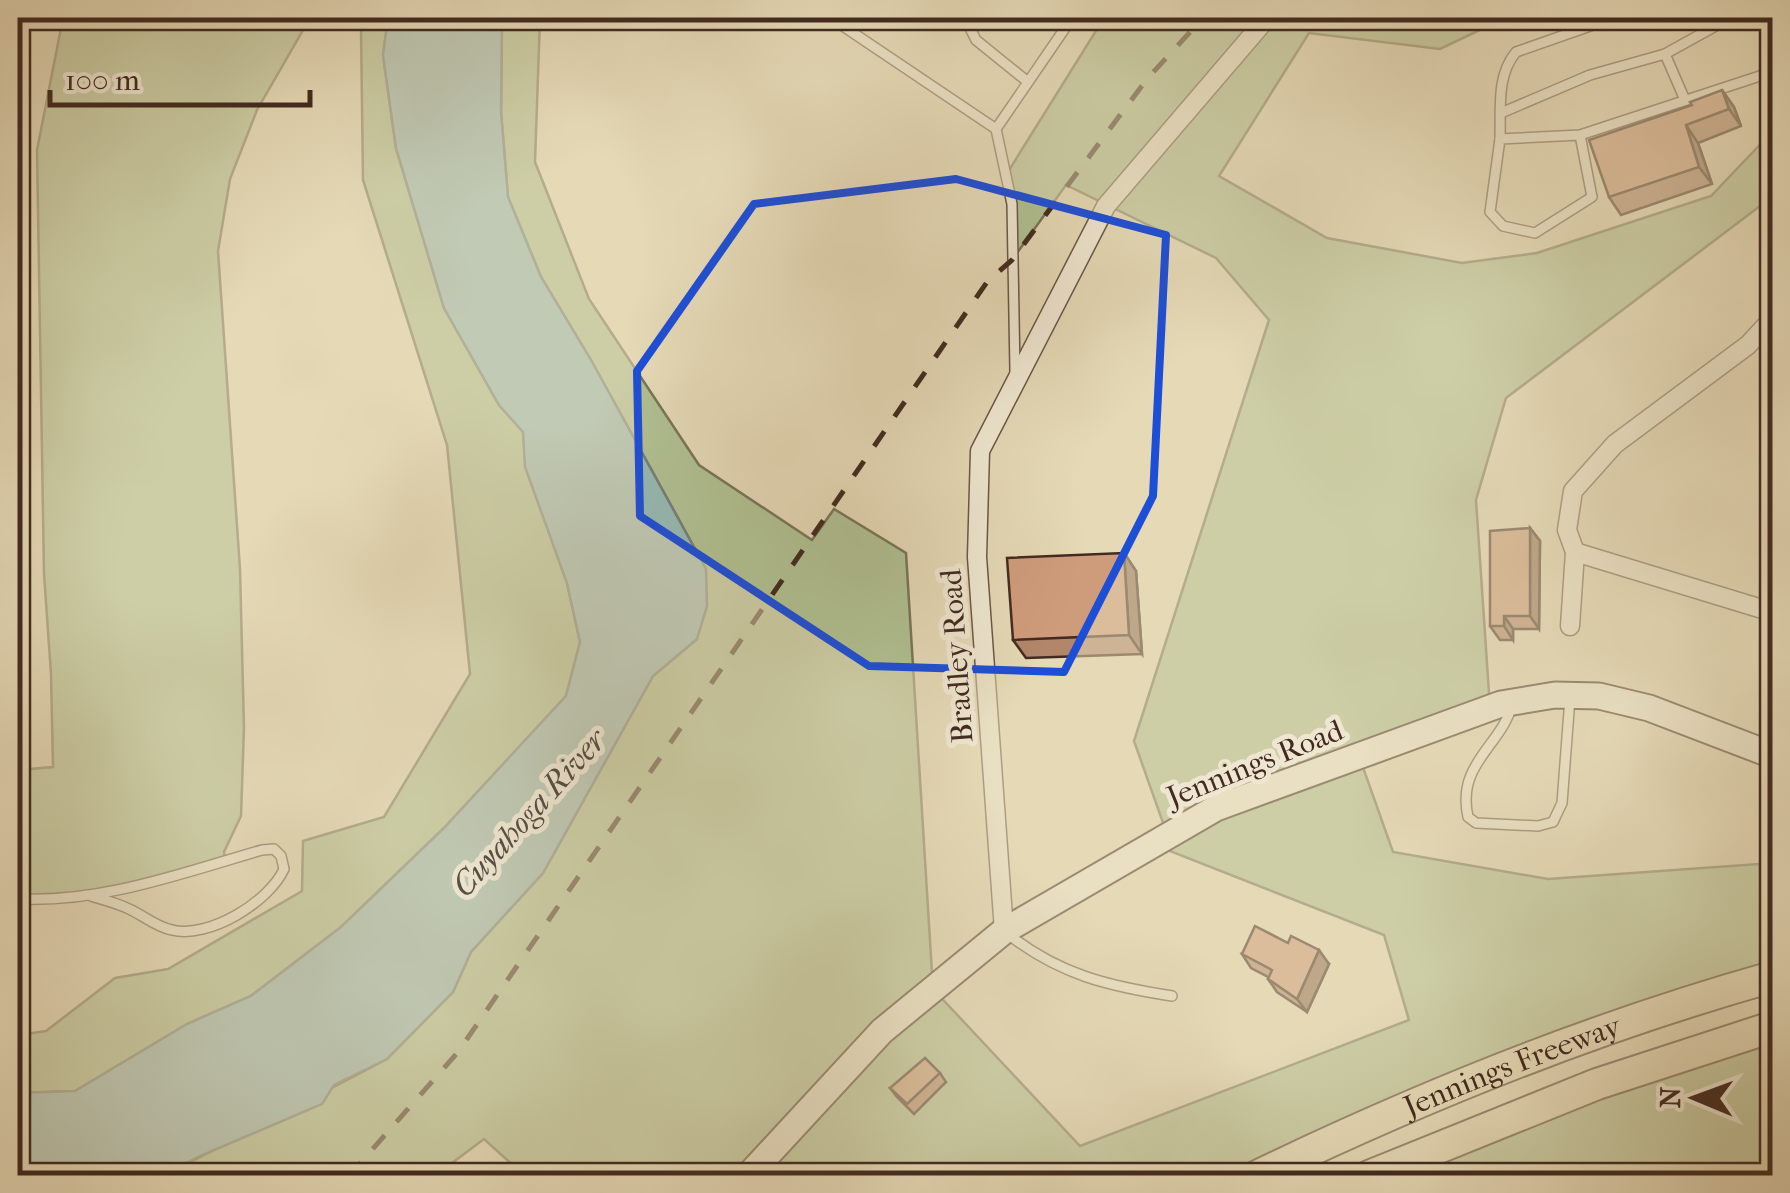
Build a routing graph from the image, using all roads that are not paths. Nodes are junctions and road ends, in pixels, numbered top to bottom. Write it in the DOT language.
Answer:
graph roads {
  1 [pos="24,18"];
  2 [pos="831,18"];
  3 [pos="965,18"];
  4 [pos="1072,18"];
  5 [pos="1267,18"];
  6 [pos="1613,18"];
  7 [pos="1730,18"];
  8 [pos="18,34"];
  9 [pos="1666,54"];
  10 [pos="1772,72"];
  11 [pos="1028,82"];
  12 [pos="1686,100"];
  13 [pos="1501,112"];
  14 [pos="996,129"];
  15 [pos="1580,135"];
  16 [pos="1500,139"];
  17 [pos="1772,320"];
  18 [pos="1014,385"];
  19 [pos="1575,552"];
  20 [pos="1772,612"];
  21 [pos="1570,626"];
  22 [pos="1570,696"];
  23 [pos="1513,702"];
  24 [pos="1772,756"];
  25 [pos="92,896"];
  26 [pos="18,899"];
  27 [pos="1004,930"];
  28 [pos="1772,977"];
  29 [pos="1172,996"];
  30 [pos="1772,1027"];
  31 [pos="748,1176"];
  32 [pos="1256,1176"];
  33 [pos="1369,1176"];
  1 -- 8 [label="lane"];
  2 -- 14 [label="lane"];
  3 -- 11 [label="lane"];
  4 -- 11 [label="lane"];
  5 -- 18 [label="street, Bradley Road"];
  6 -- 13 [label="lane"];
  7 -- 9 [label="lane"];
  9 -- 12 [label="lane"];
  9 -- 13 [label="lane"];
  10 -- 12 [label="lane"];
  11 -- 14 [label="lane"];
  12 -- 15 [label="lane"];
  13 -- 16 [label="lane"];
  14 -- 18 [label="lane, Bradley Road"];
  15 -- 16 [label="lane"];
  15 -- 16 [label="lane"];
  17 -- 19 [label="street"];
  18 -- 27 [label="street, Bradley Road"];
  19 -- 20 [label="street"];
  19 -- 21 [label="street"];
  22 -- 23 [label="street, Jennings Road"];
  22 -- 23 [label="lane"];
  22 -- 24 [label="street, Jennings Road"];
  23 -- 27 [label="street, Jennings Road"];
  25 -- 25 [label="lane"];
  25 -- 26 [label="lane"];
  27 -- 29 [label="lane"];
  27 -- 31 [label="street, Jennings Road"];
  28 -- 32 [label="highway, Jennings Freeway"];
  30 -- 33 [label="highway, Jennings Freeway"];
}
